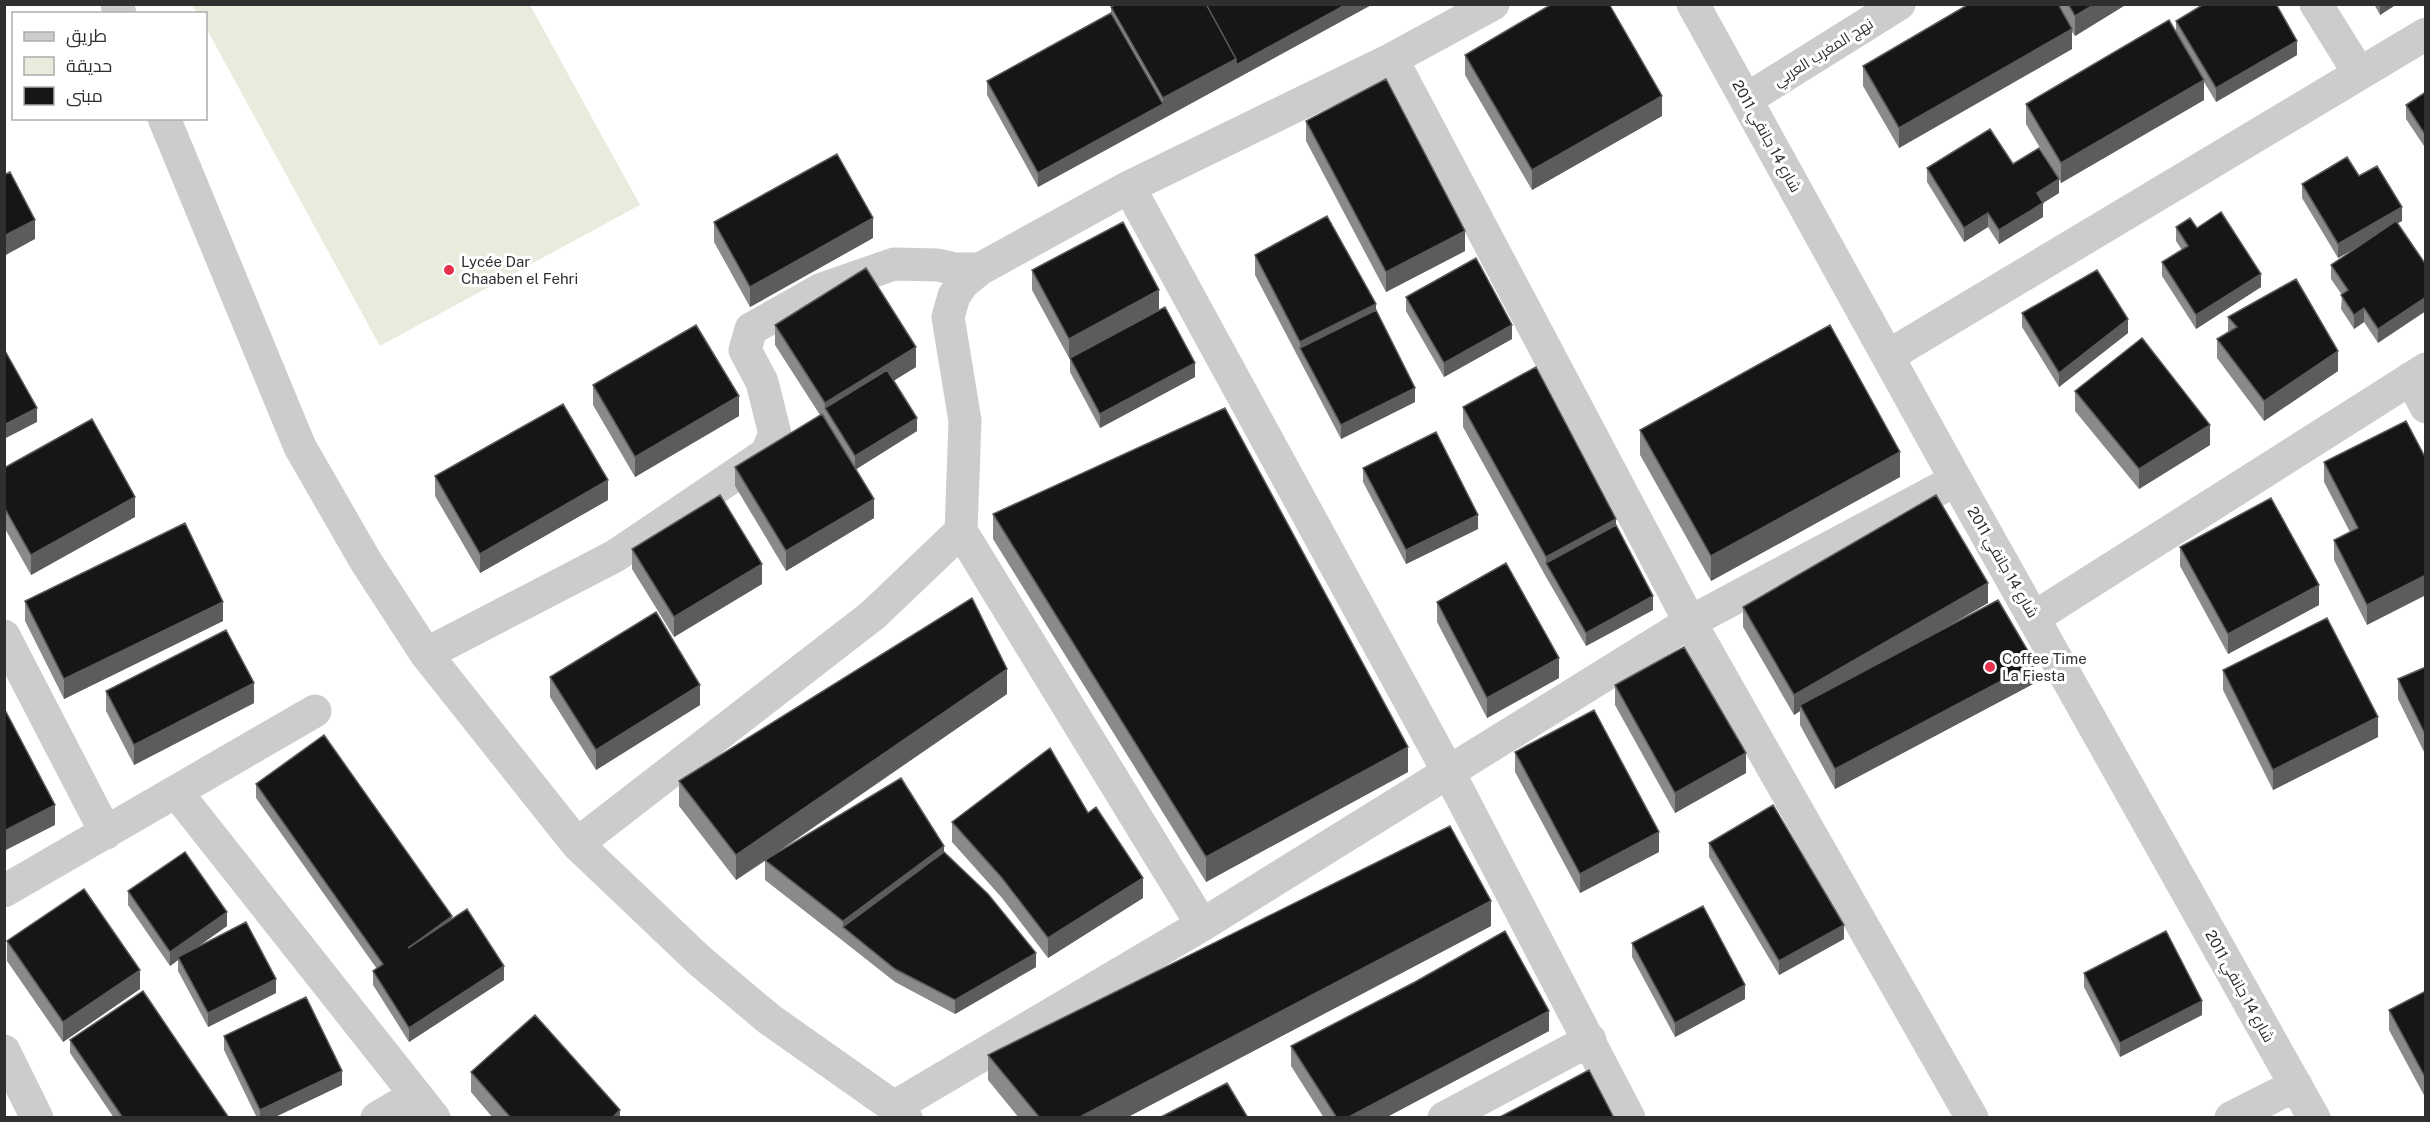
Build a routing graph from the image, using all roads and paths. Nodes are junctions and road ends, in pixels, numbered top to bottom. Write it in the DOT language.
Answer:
graph roads {
  1 [pos="1493,4"];
  2 [pos="1693,4"];
  3 [pos="1899,4"];
  4 [pos="2316,4"];
  5 [pos="2426,34"];
  6 [pos="1392,59"];
  7 [pos="2359,73"];
  8 [pos="1747,99"];
  9 [pos="165,120"];
  10 [pos="1129,187"];
  11 [pos="980,269"];
  12 [pos="1888,356"];
  13 [pos="2418,373"];
  14 [pos="2426,407"];
  15 [pos="1956,480"];
  16 [pos="961,531"];
  17 [pos="2035,617"];
  18 [pos="1690,622"];
  19 [pos="4,636"];
  20 [pos="426,654"];
  21 [pos="315,711"];
  22 [pos="1449,773"];
  23 [pos="177,793"];
  24 [pos="106,833"];
  25 [pos="577,844"];
  26 [pos="4,891"];
  27 [pos="1202,925"];
  28 [pos="1590,1040"];
  29 [pos="4,1051"];
  30 [pos="2296,1085"];
  31 [pos="425,1106"];
  32 [pos="900,1112"];
  33 [pos="33,1116"];
  34 [pos="377,1118"];
  35 [pos="1444,1118"];
  36 [pos="1629,1118"];
  37 [pos="1972,1118"];
  38 [pos="2231,1118"];
  39 [pos="2314,1118"];
  1 -- 6 [label="street"];
  2 -- 8 [label="street, شارع 14 جانفي 2011"];
  3 -- 8 [label="street, نهج المغرب العربي"];
  4 -- 7 [label="street"];
  5 -- 7 [label="street"];
  6 -- 10 [label="street"];
  6 -- 18 [label="street"];
  7 -- 12 [label="street"];
  8 -- 12 [label="street, شارع 14 جانفي 2011"];
  9 -- 20 [label="street"];
  10 -- 11 [label="street"];
  10 -- 22 [label="street"];
  11 -- 16 [label="street"];
  11 -- 20 [label="street"];
  12 -- 15 [label="street, شارع 14 جانفي 2011"];
  13 -- 14 [label="street"];
  13 -- 17 [label="street"];
  15 -- 17 [label="street, شارع 14 جانفي 2011"];
  15 -- 18 [label="street"];
  16 -- 25 [label="street"];
  16 -- 27 [label="street"];
  17 -- 30 [label="street, شارع 14 جانفي 2011"];
  18 -- 22 [label="street"];
  18 -- 37 [label="street"];
  19 -- 24 [label="street"];
  20 -- 25 [label="street"];
  21 -- 23 [label="street"];
  22 -- 27 [label="street"];
  22 -- 28 [label="street"];
  23 -- 24 [label="street"];
  23 -- 31 [label="street"];
  24 -- 26 [label="street"];
  25 -- 32 [label="street"];
  27 -- 32 [label="street"];
  28 -- 35 [label="street"];
  28 -- 36 [label="street"];
  29 -- 33 [label="street"];
  30 -- 38 [label="street"];
  30 -- 39 [label="street, شارع 14 جانفي 2011"];
  31 -- 34 [label="street"];
}
